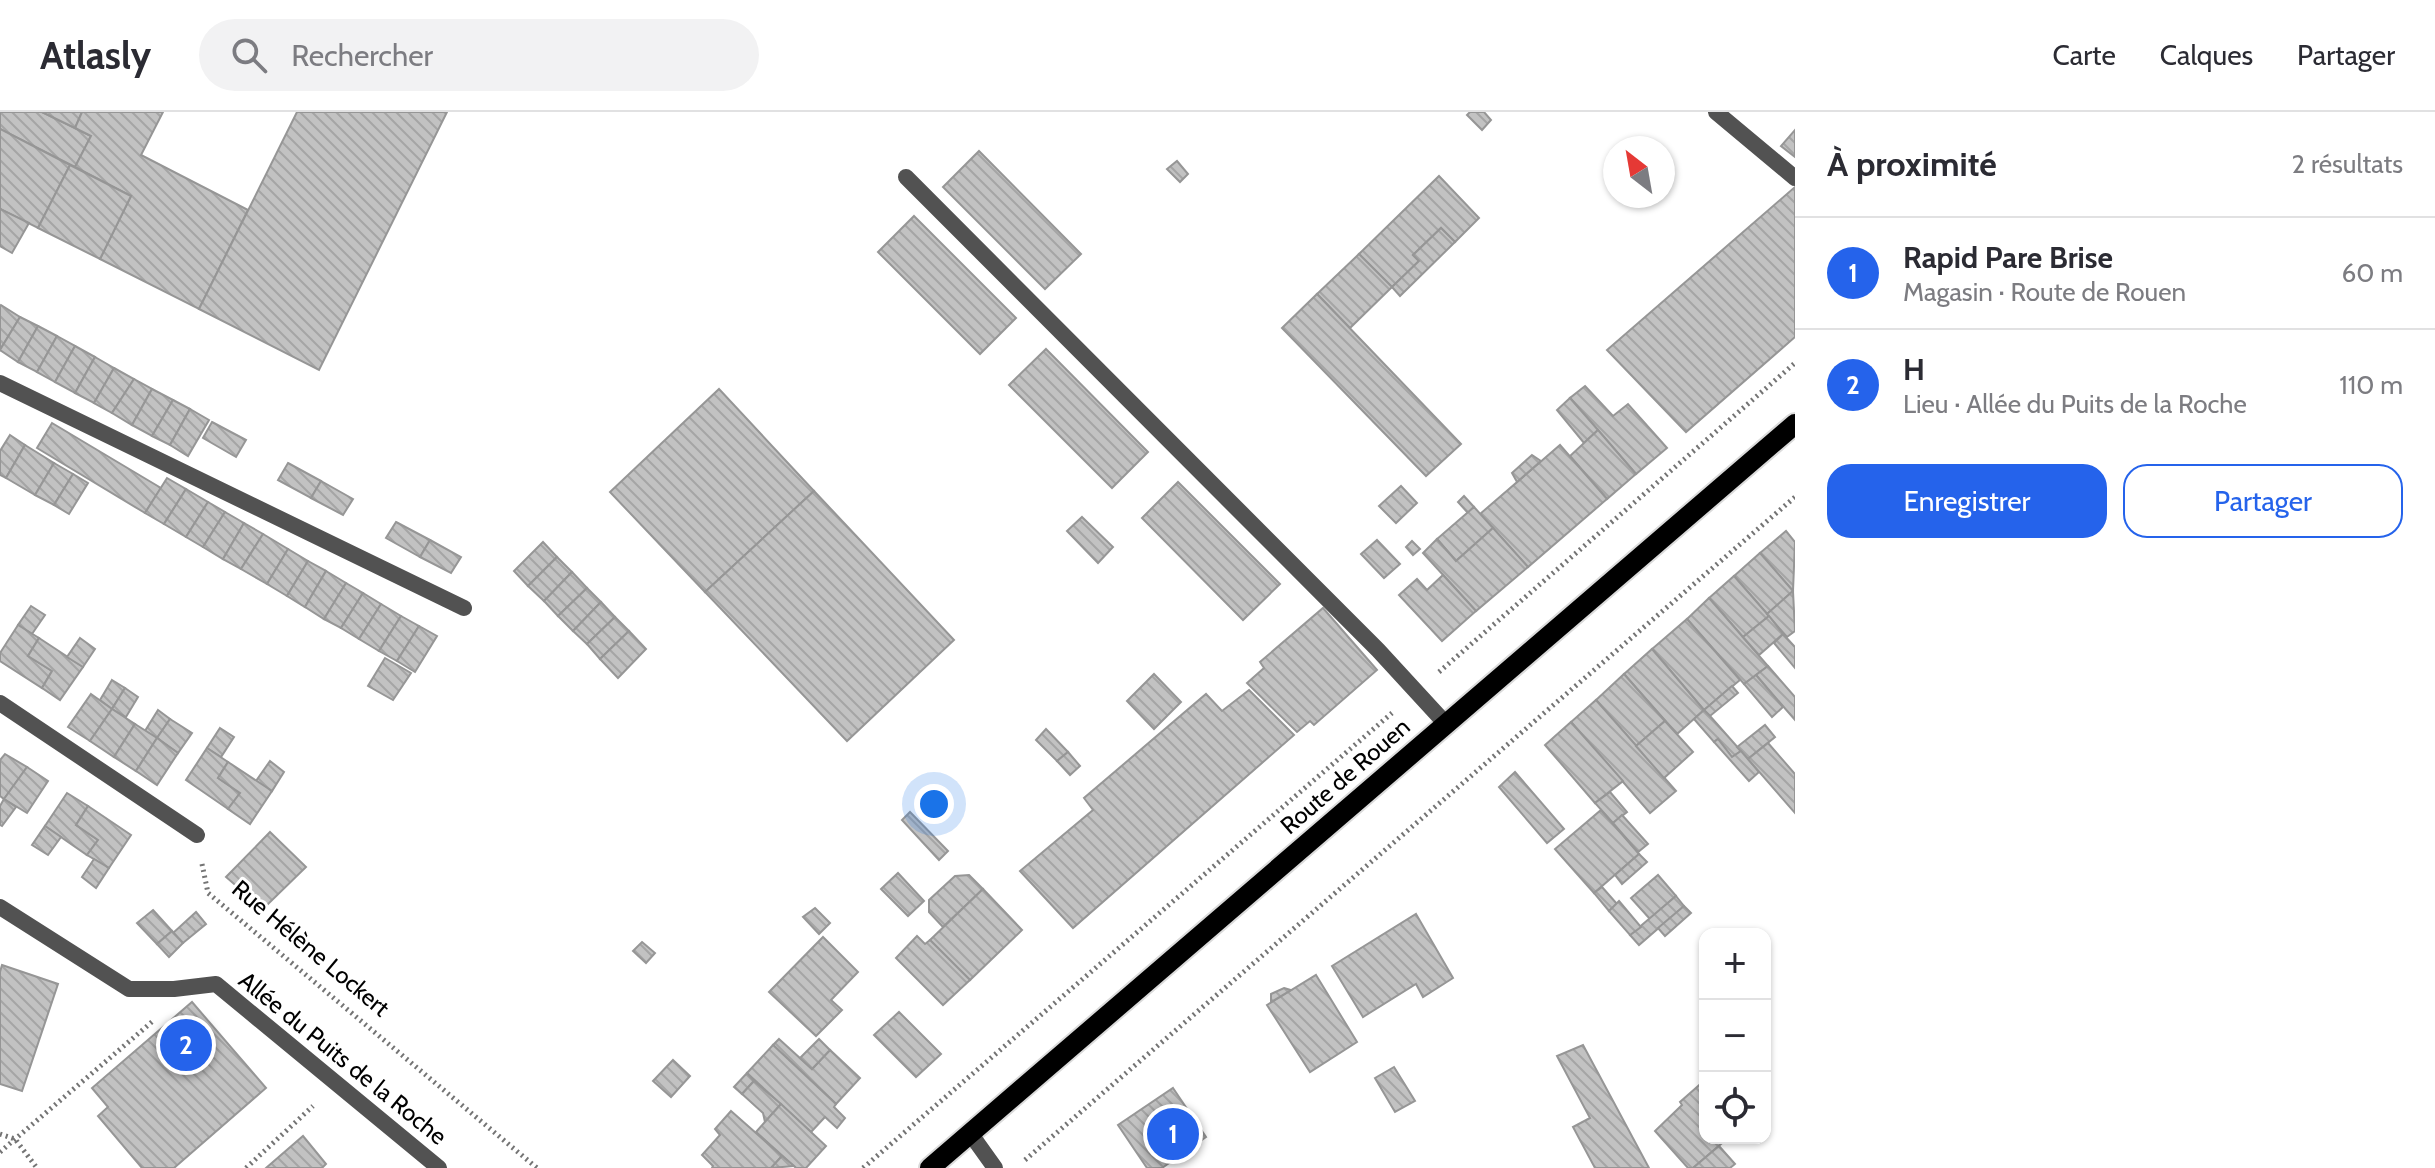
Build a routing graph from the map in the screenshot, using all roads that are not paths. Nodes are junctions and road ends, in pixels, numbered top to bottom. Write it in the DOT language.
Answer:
graph roads {
  1 [pos="1716,112"];
  2 [pos="906,177"];
  3 [pos="1795,178"];
  4 [pos="0,383"];
  5 [pos="1795,424"];
  6 [pos="464,608"];
  7 [pos="0,703"];
  8 [pos="1446,724"];
  9 [pos="197,835"];
  10 [pos="0,907"];
  11 [pos="970,1133"];
  12 [pos="439,1168"];
  13 [pos="930,1168"];
  14 [pos="995,1168"];
  1 -- 3 [label="street"];
  2 -- 8 [label="street"];
  4 -- 6 [label="street"];
  5 -- 8 [label="main road, Route de Rouen"];
  7 -- 9 [label="street"];
  8 -- 11 [label="main road, Route de Rouen"];
  10 -- 12 [label="street, Allée du Puits de la Roche"];
  11 -- 13 [label="main road, Route de Rouen"];
  11 -- 14 [label="street"];
}
